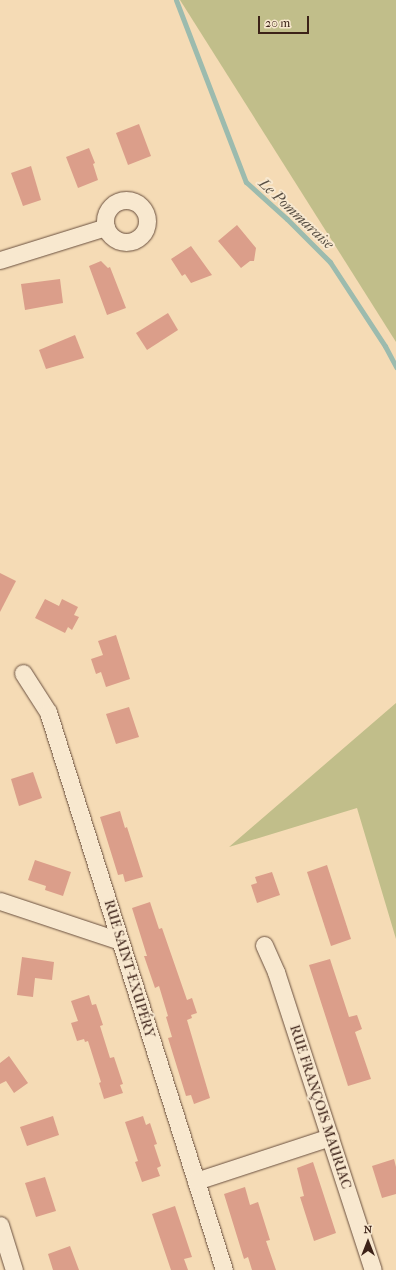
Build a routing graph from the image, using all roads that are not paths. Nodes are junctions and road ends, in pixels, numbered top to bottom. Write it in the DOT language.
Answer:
graph roads {
  1 [pos="106,228"];
  2 [pos="0,260"];
  3 [pos="23,673"];
  4 [pos="0,901"];
  5 [pos="120,940"];
  6 [pos="264,945"];
  7 [pos="330,1137"];
  8 [pos="196,1181"];
  9 [pos="0,1225"];
  10 [pos="14,1270"];
  11 [pos="224,1270"];
  12 [pos="373,1270"];
  1 -- 2 [label="street"];
  3 -- 5 [label="street, RUE SAINT-EXUPÉRY"];
  4 -- 5 [label="street"];
  5 -- 8 [label="street, RUE SAINT-EXUPÉRY"];
  6 -- 7 [label="street, RUE FRANÇOIS MAURIAC"];
  7 -- 8 [label="street"];
  7 -- 12 [label="street, RUE FRANÇOIS MAURIAC"];
  8 -- 11 [label="street, RUE SAINT-EXUPÉRY"];
  9 -- 10 [label="street"];
}
